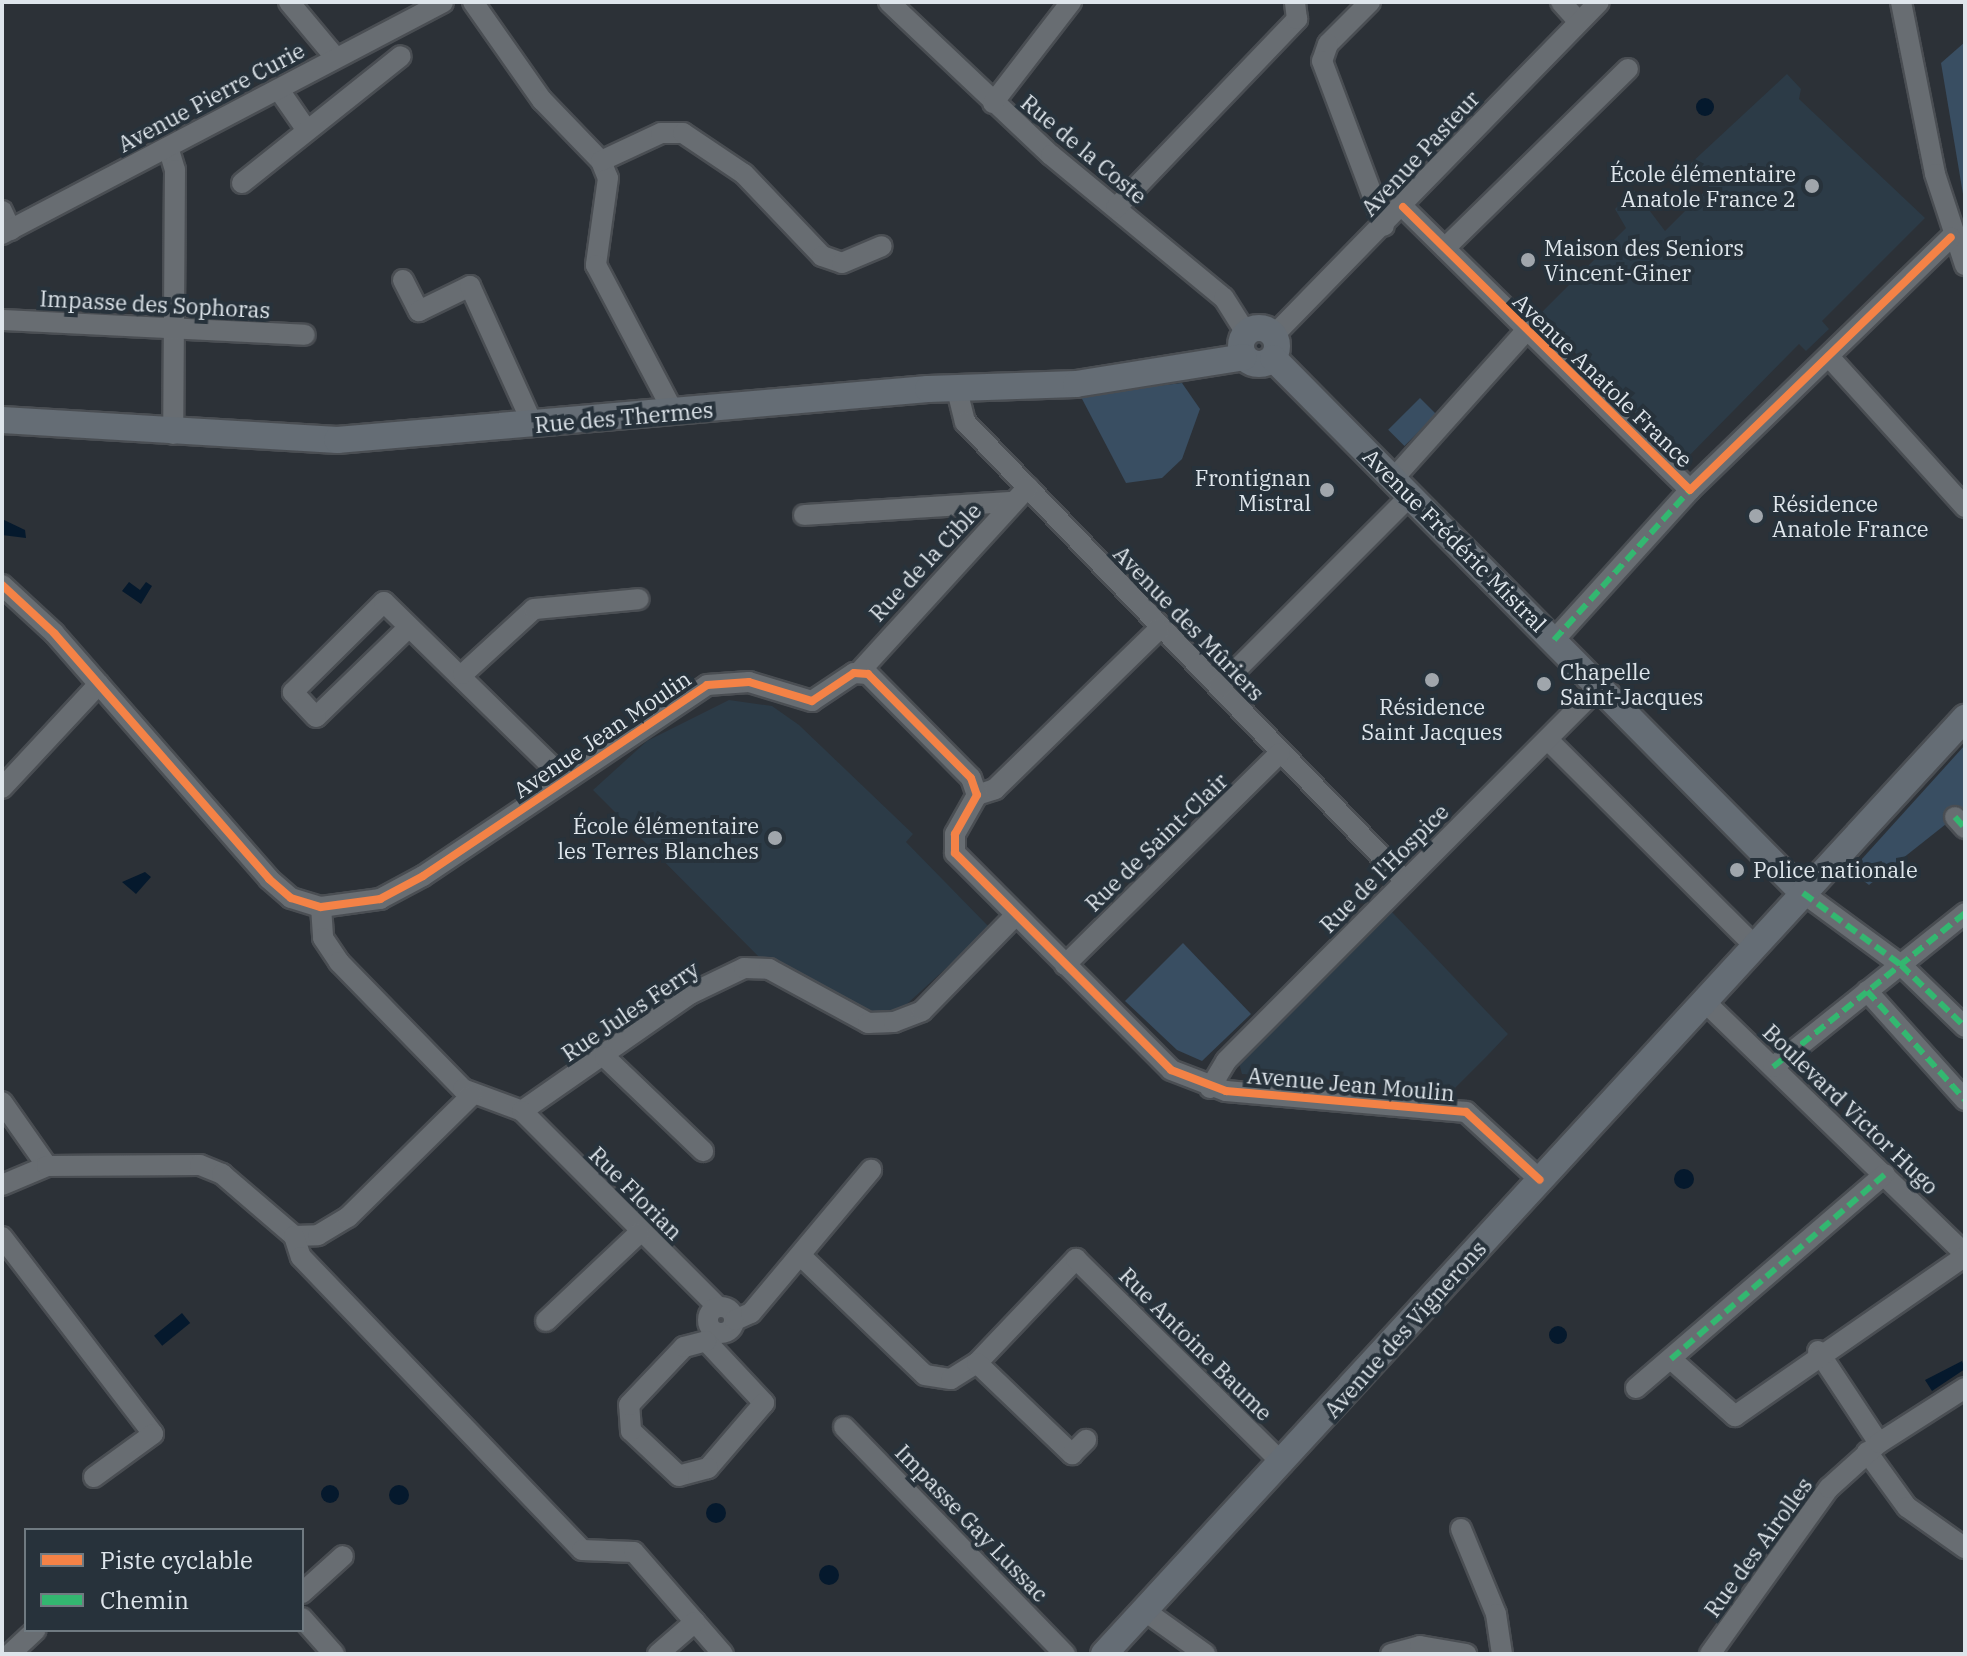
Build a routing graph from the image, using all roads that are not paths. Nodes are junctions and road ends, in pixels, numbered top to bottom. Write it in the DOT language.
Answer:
graph roads {
  1 [pos="289,2"];
  2 [pos="443,2"];
  3 [pos="473,2"];
  4 [pos="889,2"];
  5 [pos="1071,2"];
  6 [pos="1295,2"];
  7 [pos="1370,2"];
  8 [pos="1561,2"];
  9 [pos="1599,2"];
  10 [pos="1901,2"];
  11 [pos="1577,20"];
  12 [pos="401,56"];
  13 [pos="335,57"];
  14 [pos="1628,69"];
  15 [pos="279,90"];
  16 [pos="993,103"];
  17 [pos="306,129"];
  18 [pos="168,147"];
  19 [pos="601,161"];
  20 [pos="242,183"];
  21 [pos="1403,207"];
  22 [pos="1116,208"];
  23 [pos="5,225"];
  24 [pos="1384,226"];
  25 [pos="1951,237"];
  26 [pos="882,246"];
  27 [pos="1445,248"];
  28 [pos="1965,265"];
  29 [pos="403,280"];
  30 [pos="2,320"];
  31 [pos="173,330"];
  32 [pos="1526,331"];
  33 [pos="305,335"];
  34 [pos="1245,345"];
  35 [pos="1274,347"];
  36 [pos="1831,359"];
  37 [pos="957,390"];
  38 [pos="674,413"];
  39 [pos="2,420"];
  40 [pos="533,425"];
  41 [pos="173,434"];
  42 [pos="1028,487"];
  43 [pos="1402,487"];
  44 [pos="1690,490"];
  45 [pos="1012,502"];
  46 [pos="1965,507"];
  47 [pos="804,515"];
  48 [pos="2,585"];
  49 [pos="639,599"];
  50 [pos="409,627"];
  51 [pos="1159,629"];
  52 [pos="1554,640"];
  53 [pos="860,671"];
  54 [pos="463,674"];
  55 [pos="99,684"];
  56 [pos="1219,687"];
  57 [pos="1599,687"];
  58 [pos="1965,718"];
  59 [pos="1548,740"];
  60 [pos="1280,753"];
  61 [pos="565,779"];
  62 [pos="2,788"];
  63 [pos="977,795"];
  64 [pos="1405,881"];
  65 [pos="1803,893"];
  66 [pos="321,907"];
  67 [pos="1016,915"];
  68 [pos="1964,917"];
  69 [pos="1755,946"];
  70 [pos="1065,965"];
  71 [pos="1901,965"];
  72 [pos="1867,991"];
  73 [pos="1703,1000"];
  74 [pos="1965,1027"];
  75 [pos="605,1057"];
  76 [pos="1773,1067"];
  77 [pos="1210,1088"];
  78 [pos="471,1096"];
  79 [pos="1965,1100"];
  80 [pos="2,1102"];
  81 [pos="522,1111"];
  82 [pos="703,1151"];
  83 [pos="47,1166"];
  84 [pos="871,1170"];
  85 [pos="1885,1174"];
  86 [pos="1540,1180"];
  87 [pos="2,1185"];
  88 [pos="639,1233"];
  89 [pos="294,1236"];
  90 [pos="2,1237"];
  91 [pos="1965,1255"];
  92 [pos="802,1257"];
  93 [pos="718,1307"];
  94 [pos="735,1320"];
  95 [pos="546,1321"];
  96 [pos="709,1336"];
  97 [pos="1818,1351"];
  98 [pos="1671,1359"];
  99 [pos="977,1363"];
  100 [pos="1636,1388"];
  101 [pos="1965,1388"];
  102 [pos="844,1427"];
  103 [pos="1086,1440"];
  104 [pos="1873,1447"];
  105 [pos="1283,1464"];
  106 [pos="94,1477"];
  107 [pos="1461,1529"];
  108 [pos="1965,1548"];
  109 [pos="343,1556"];
  110 [pos="304,1591"];
  111 [pos="1145,1611"];
  112 [pos="304,1620"];
  113 [pos="695,1622"];
  114 [pos="34,1632"];
  115 [pos="10,1654"];
  116 [pos="334,1654"];
  117 [pos="658,1654"];
  118 [pos="723,1654"];
  119 [pos="1065,1654"];
  120 [pos="1104,1654"];
  121 [pos="1205,1654"];
  122 [pos="1391,1654"];
  123 [pos="1466,1654"];
  124 [pos="1502,1654"];
  125 [pos="1710,1654"];
  1 -- 13 [label="street"];
  2 -- 13 [label="street, Avenue Pierre Curie"];
  3 -- 19 [label="street"];
  4 -- 16 [label="street, Rue de la Coste"];
  5 -- 16 [label="street"];
  6 -- 22 [label="street"];
  7 -- 24 [label="street"];
  8 -- 11 [label="street"];
  9 -- 11 [label="street, Avenue Pasteur"];
  10 -- 25 [label="street"];
  11 -- 21 [label="street, Avenue Pasteur"];
  12 -- 17 [label="street"];
  13 -- 15 [label="street, Avenue Pierre Curie"];
  14 -- 27 [label="street"];
  15 -- 17 [label="street"];
  15 -- 18 [label="street, Avenue Pierre Curie"];
  16 -- 22 [label="street, Rue de la Coste"];
  17 -- 20 [label="street"];
  18 -- 23 [label="street, Avenue Pierre Curie"];
  18 -- 31 [label="street"];
  19 -- 26 [label="street"];
  19 -- 38 [label="street"];
  21 -- 24 [label="street, Avenue Pasteur"];
  21 -- 27 [label="street, Avenue Anatole France"];
  22 -- 34 [label="street, Rue de la Coste"];
  24 -- 35 [label="street, Avenue Pasteur"];
  25 -- 28 [label="street"];
  25 -- 36 [label="street, Avenue Anatole France"];
  27 -- 32 [label="street, Avenue Anatole France"];
  29 -- 40 [label="street"];
  30 -- 31 [label="street, Impasse des Sophoras"];
  31 -- 33 [label="street, Impasse des Sophoras"];
  31 -- 41 [label="street"];
  32 -- 43 [label="street"];
  32 -- 44 [label="street, Avenue Anatole France"];
  34 -- 35 [label="main road, Rue des Thermes"];
  34 -- 37 [label="main road, Rue des Thermes"];
  35 -- 43 [label="main road, Avenue Frédéric Mistral"];
  36 -- 44 [label="street, Avenue Anatole France"];
  36 -- 46 [label="street"];
  37 -- 38 [label="main road, Rue des Thermes"];
  37 -- 42 [label="street, Avenue des Mûriers"];
  38 -- 40 [label="main road, Rue des Thermes"];
  39 -- 41 [label="main road, Rue des Thermes"];
  40 -- 41 [label="main road, Rue des Thermes"];
  42 -- 45 [label="street, Rue de la Cible"];
  42 -- 51 [label="street, Avenue des Mûriers"];
  43 -- 52 [label="main road, Avenue Frédéric Mistral"];
  43 -- 56 [label="street"];
  44 -- 52 [label="street"];
  45 -- 47 [label="street"];
  45 -- 53 [label="street, Rue de la Cible"];
  48 -- 55 [label="street, Avenue Jean Moulin"];
  49 -- 54 [label="street"];
  50 -- 50 [label="street"];
  50 -- 54 [label="street"];
  51 -- 56 [label="street, Avenue des Mûriers"];
  51 -- 63 [label="street"];
  52 -- 57 [label="main road, Avenue Frédéric Mistral"];
  53 -- 61 [label="street, Avenue Jean Moulin"];
  53 -- 63 [label="street"];
  54 -- 61 [label="street"];
  55 -- 62 [label="street"];
  55 -- 66 [label="street, Avenue Jean Moulin"];
  56 -- 60 [label="street, Avenue des Mûriers"];
  57 -- 59 [label="street, Rue de l'Hospice"];
  57 -- 65 [label="main road, Avenue Frédéric Mistral"];
  58 -- 65 [label="main road, Avenue des Vignerons"];
  59 -- 64 [label="street, Rue de l'Hospice"];
  59 -- 69 [label="street"];
  60 -- 64 [label="street, Avenue des Mûriers"];
  60 -- 70 [label="street, Rue de Saint-Clair"];
  61 -- 66 [label="street, Avenue Jean Moulin"];
  63 -- 67 [label="street, Avenue Jean Moulin"];
  64 -- 77 [label="street, Rue de l'Hospice"];
  65 -- 69 [label="main road, Avenue des Vignerons"];
  65 -- 71 [label="street"];
  66 -- 78 [label="street"];
  67 -- 70 [label="street, Avenue Jean Moulin"];
  67 -- 75 [label="street, Rue Jules Ferry"];
  68 -- 71 [label="street"];
  69 -- 73 [label="main road, Avenue des Vignerons"];
  70 -- 77 [label="street, Avenue Jean Moulin"];
  71 -- 72 [label="street"];
  71 -- 74 [label="street"];
  72 -- 76 [label="street"];
  72 -- 79 [label="street"];
  73 -- 76 [label="street, Boulevard Victor Hugo"];
  73 -- 86 [label="main road, Avenue des Vignerons"];
  75 -- 81 [label="street, Rue Jules Ferry"];
  75 -- 82 [label="street"];
  76 -- 85 [label="street, Boulevard Victor Hugo"];
  77 -- 86 [label="street, Avenue Jean Moulin"];
  78 -- 81 [label="street"];
  78 -- 89 [label="street"];
  80 -- 83 [label="street"];
  81 -- 88 [label="street, Rue Florian"];
  83 -- 87 [label="street"];
  83 -- 89 [label="street"];
  84 -- 92 [label="street"];
  85 -- 91 [label="street, Boulevard Victor Hugo"];
  85 -- 98 [label="street"];
  86 -- 105 [label="main road, Avenue des Vignerons"];
  88 -- 93 [label="street, Rue Florian"];
  88 -- 95 [label="street"];
  89 -- 113 [label="street"];
  90 -- 106 [label="street"];
  91 -- 97 [label="street"];
  92 -- 94 [label="street"];
  92 -- 99 [label="street"];
  93 -- 94 [label="street, Rue Florian"];
  93 -- 96 [label="street"];
  94 -- 96 [label="street"];
  96 -- 96 [label="street"];
  97 -- 98 [label="street"];
  97 -- 104 [label="street"];
  98 -- 100 [label="street"];
  99 -- 103 [label="street"];
  99 -- 105 [label="street, Rue Antoine Baume"];
  101 -- 104 [label="street, Rue des Airolles"];
  102 -- 119 [label="street, Impasse Gay Lussac"];
  104 -- 108 [label="street"];
  104 -- 125 [label="street, Rue des Airolles"];
  105 -- 111 [label="main road, Avenue des Vignerons"];
  107 -- 124 [label="street"];
  109 -- 110 [label="street"];
  111 -- 120 [label="main road, Avenue des Vignerons"];
  111 -- 121 [label="street"];
  112 -- 116 [label="street"];
  113 -- 117 [label="street"];
  113 -- 118 [label="street"];
  114 -- 115 [label="street"];
  122 -- 123 [label="street"];
}
